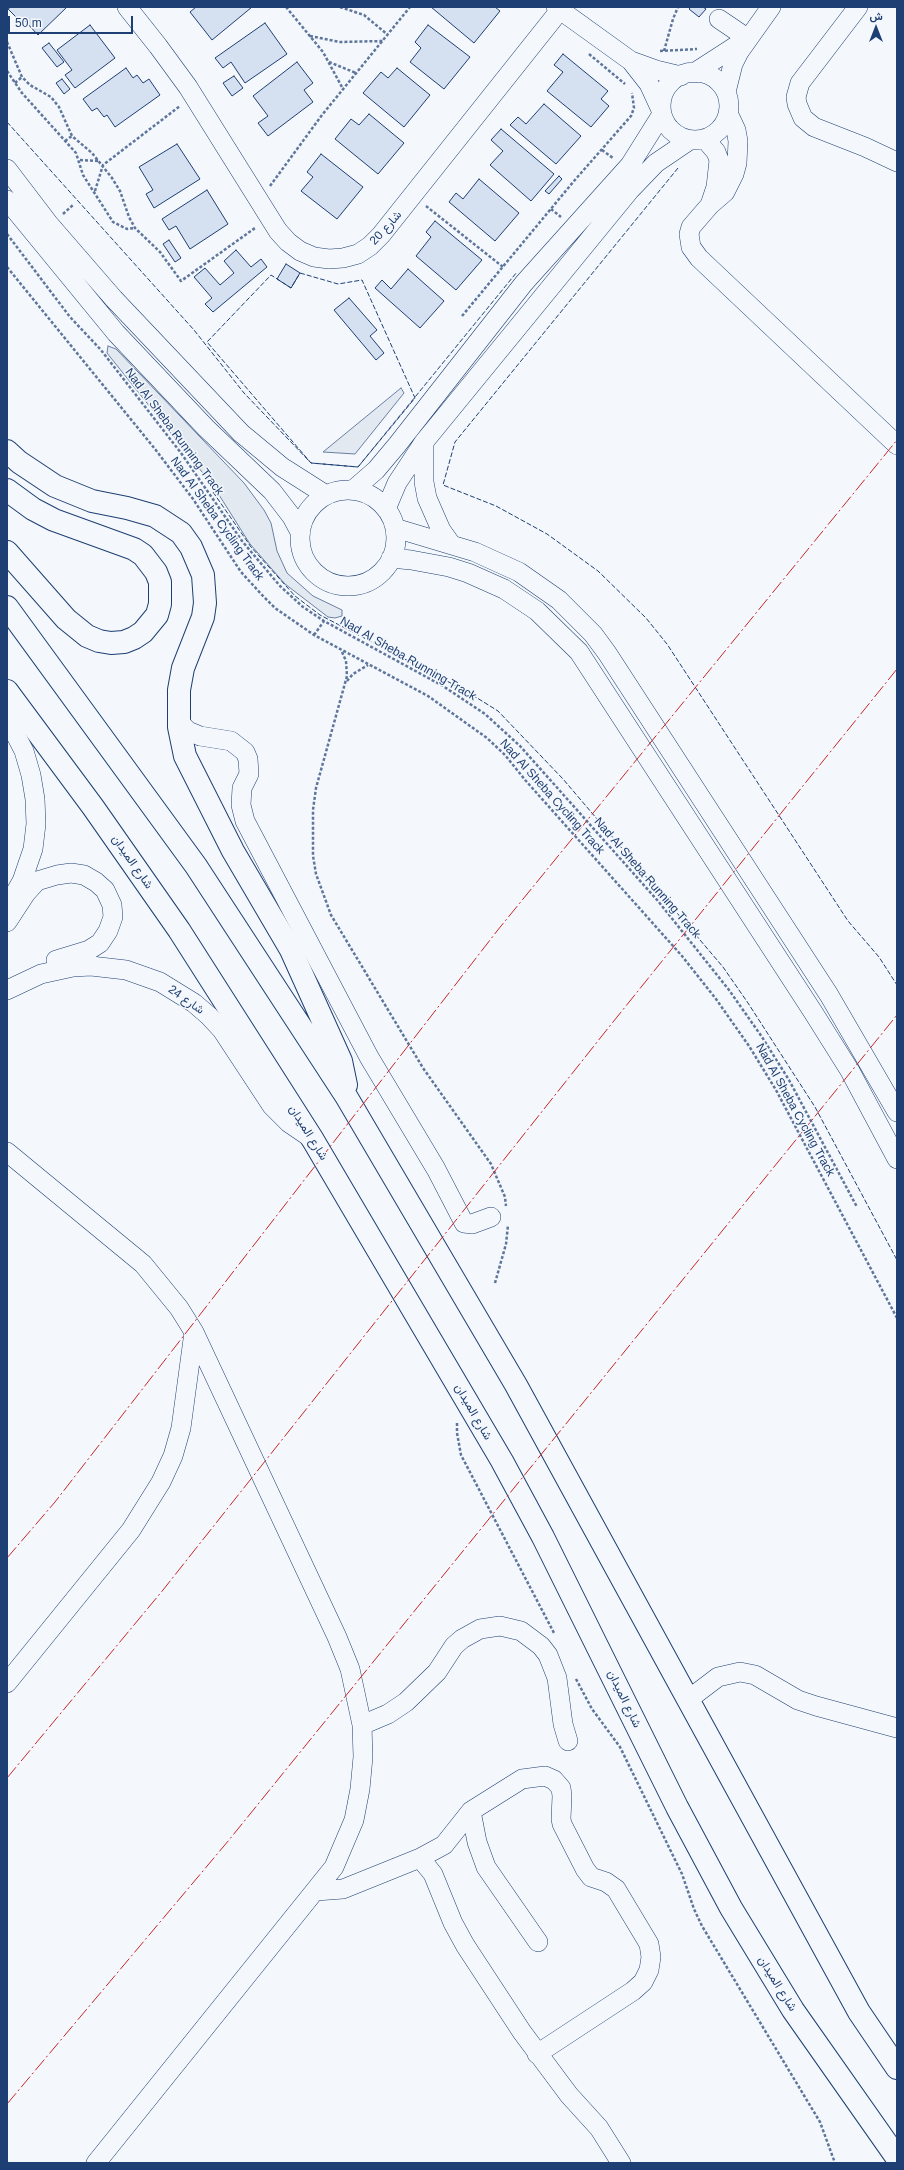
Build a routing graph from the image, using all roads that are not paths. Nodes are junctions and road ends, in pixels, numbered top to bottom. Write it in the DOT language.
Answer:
graph roads {
  1 [pos="126,7"];
  2 [pos="770,7"];
  3 [pos="858,7"];
  4 [pos="558,8"];
  5 [pos="719,19"];
  6 [pos="747,38"];
  7 [pos="631,61"];
  8 [pos="688,74"];
  9 [pos="726,92"];
  10 [pos="661,112"];
  11 [pos="728,113"];
  12 [pos="697,140"];
  13 [pos="897,162"];
  14 [pos="7,169"];
  15 [pos="7,200"];
  16 [pos="710,204"];
  17 [pos="524,283"];
  18 [pos="543,297"];
  19 [pos="424,442"];
  20 [pos="897,446"];
  21 [pos="7,451"];
  22 [pos="7,490"];
  23 [pos="353,490"];
  24 [pos="326,495"];
  25 [pos="386,509"];
  26 [pos="395,528"];
  27 [pos="300,532"];
  28 [pos="451,544"];
  29 [pos="7,552"];
  30 [pos="391,558"];
  31 [pos="7,606"];
  32 [pos="7,691"];
  33 [pos="7,718"];
  34 [pos="179,722"];
  35 [pos="212,739"];
  36 [pos="187,761"];
  37 [pos="7,906"];
  38 [pos="7,922"];
  39 [pos="34,977"];
  40 [pos="7,990"];
  41 [pos="346,1096"];
  42 [pos="897,1112"];
  43 [pos="313,1140"];
  44 [pos="7,1152"];
  45 [pos="897,1159"];
  46 [pos="502,1216"];
  47 [pos="194,1332"];
  48 [pos="7,1683"];
  49 [pos="689,1699"];
  50 [pos="362,1725"];
  51 [pos="897,1728"];
  52 [pos="568,1741"];
  53 [pos="471,1811"];
  54 [pos="420,1858"];
  55 [pos="316,1891"];
  56 [pos="538,1942"];
  57 [pos="537,2054"];
  58 [pos="897,2068"];
  59 [pos="897,2158"];
  60 [pos="96,2163"];
  61 [pos="621,2163"];
  1 -- 4 [label="street, شارع 20"];
  2 -- 6 [label="street"];
  3 -- 13 [label="street"];
  4 -- 7 [label="street"];
  5 -- 6 [label="street"];
  6 -- 8 [label="street"];
  6 -- 9 [label="street"];
  7 -- 8 [label="street"];
  7 -- 10 [label="street"];
  8 -- 9 [label="street"];
  8 -- 10 [label="street"];
  9 -- 11 [label="street"];
  10 -- 12 [label="street"];
  10 -- 17 [label="street"];
  11 -- 12 [label="street"];
  11 -- 16 [label="street"];
  12 -- 16 [label="street"];
  12 -- 18 [label="street"];
  14 -- 24 [label="street"];
  15 -- 27 [label="street"];
  16 -- 20 [label="street"];
  17 -- 18 [label="street"];
  17 -- 23 [label="street"];
  18 -- 19 [label="street"];
  19 -- 25 [label="street"];
  19 -- 28 [label="street"];
  21 -- 34 [label="main road"];
  22 -- 29 [label="main road"];
  23 -- 24 [label="street"];
  23 -- 25 [label="street"];
  24 -- 27 [label="street"];
  25 -- 26 [label="street"];
  26 -- 28 [label="street"];
  26 -- 30 [label="street"];
  27 -- 30 [label="street"];
  28 -- 42 [label="street"];
  30 -- 45 [label="street"];
  31 -- 41 [label="main road"];
  32 -- 43 [label="main road, شارع الميدان"];
  33 -- 37 [label="street"];
  34 -- 35 [label="street"];
  34 -- 36 [label="main road"];
  35 -- 36 [label="street"];
  35 -- 46 [label="street"];
  36 -- 41 [label="main road"];
  38 -- 39 [label="street"];
  39 -- 40 [label="street, شارع 24"];
  39 -- 43 [label="street, شارع 24"];
  41 -- 49 [label="main road"];
  43 -- 59 [label="main road, شارع الميدان"];
  44 -- 47 [label="street"];
  47 -- 48 [label="street"];
  47 -- 50 [label="street"];
  49 -- 51 [label="street"];
  49 -- 58 [label="main road"];
  50 -- 52 [label="street"];
  50 -- 55 [label="street"];
  53 -- 54 [label="street"];
  53 -- 56 [label="street"];
  53 -- 57 [label="street"];
  54 -- 55 [label="street"];
  54 -- 57 [label="street"];
  55 -- 60 [label="street"];
  57 -- 61 [label="street"];
}
